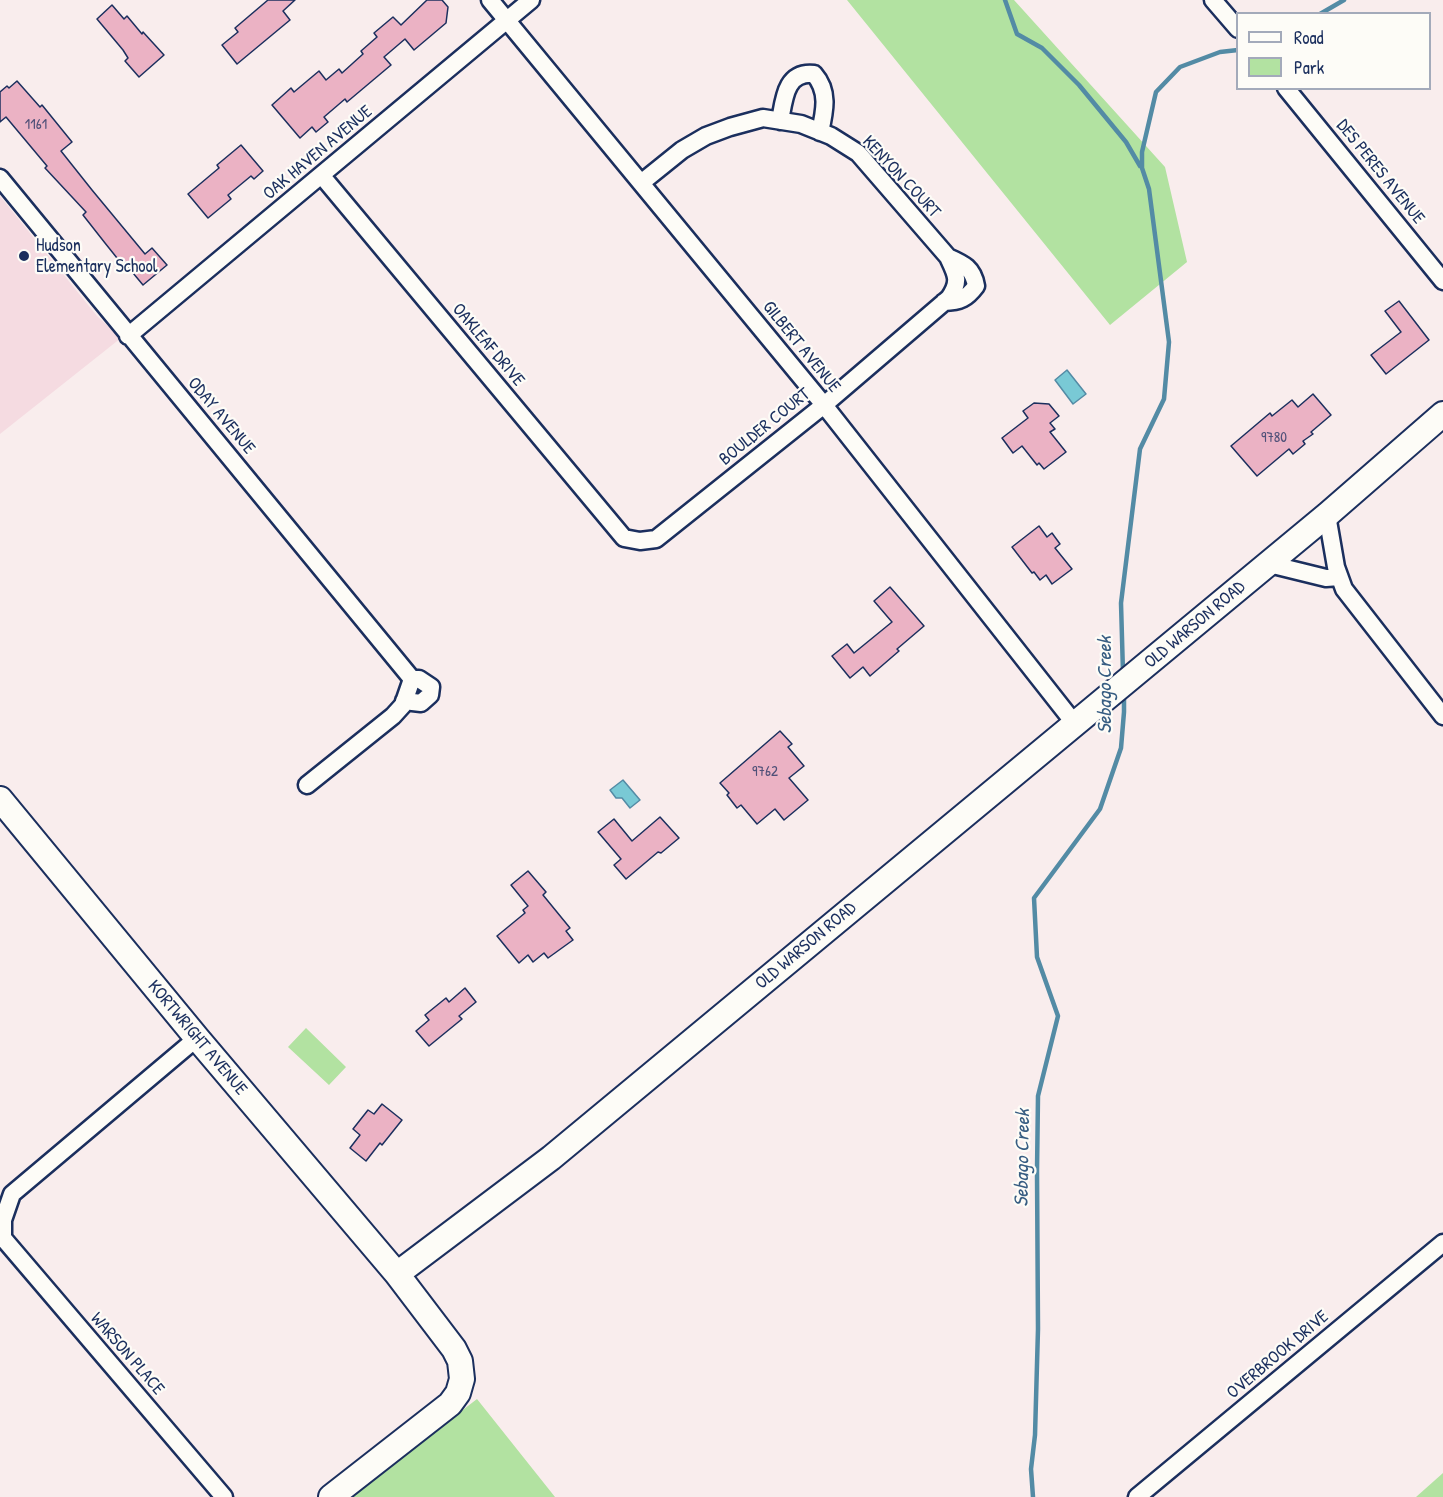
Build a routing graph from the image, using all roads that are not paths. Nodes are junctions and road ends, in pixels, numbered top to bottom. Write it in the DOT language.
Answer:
graph roads {
  1 [pos="490,0"];
  2 [pos="531,0"];
  3 [pos="1213,0"];
  4 [pos="506,21"];
  5 [pos="1236,27"];
  6 [pos="1288,90"];
  7 [pos="780,121"];
  8 [pos="820,132"];
  9 [pos="322,176"];
  10 [pos="0,178"];
  11 [pos="641,183"];
  12 [pos="1443,280"];
  13 [pos="947,300"];
  14 [pos="128,336"];
  15 [pos="824,405"];
  16 [pos="1443,414"];
  17 [pos="1327,515"];
  18 [pos="624,538"];
  19 [pos="1269,564"];
  20 [pos="1339,577"];
  21 [pos="1443,716"];
  22 [pos="1075,724"];
  23 [pos="307,785"];
  24 [pos="0,799"];
  25 [pos="197,1038"];
  26 [pos="6,1194"];
  27 [pos="1,1235"];
  28 [pos="1443,1243"];
  29 [pos="397,1274"];
  30 [pos="224,1497"];
  31 [pos="331,1497"];
  32 [pos="1137,1497"];
  1 -- 4 [label="street, GILBERT AVENUE"];
  2 -- 4 [label="street, OAK HAVEN AVENUE"];
  3 -- 5 [label="street"];
  4 -- 9 [label="street, OAK HAVEN AVENUE"];
  4 -- 11 [label="street, GILBERT AVENUE"];
  6 -- 12 [label="street, DES PERES AVENUE"];
  7 -- 8 [label="street, KENYON COURT"];
  7 -- 8 [label="street"];
  7 -- 11 [label="street, KENYON COURT"];
  8 -- 13 [label="street, KENYON COURT"];
  9 -- 14 [label="street, OAK HAVEN AVENUE"];
  9 -- 18 [label="street, OAKLEAF DRIVE"];
  10 -- 14 [label="street, ODAY AVENUE"];
  11 -- 15 [label="street, GILBERT AVENUE"];
  13 -- 15 [label="street, BOULDER COURT"];
  14 -- 23 [label="street, ODAY AVENUE"];
  15 -- 18 [label="street, BOULDER COURT"];
  15 -- 22 [label="street, GILBERT AVENUE"];
  16 -- 17 [label="street, OLD WARSON ROAD"];
  17 -- 19 [label="street, OLD WARSON ROAD"];
  17 -- 20 [label="street"];
  19 -- 20 [label="street"];
  19 -- 22 [label="street, OLD WARSON ROAD"];
  20 -- 21 [label="street"];
  22 -- 29 [label="street, OLD WARSON ROAD"];
  24 -- 25 [label="street, KORTWRIGHT AVENUE"];
  25 -- 26 [label="street, WARSON PLACE"];
  25 -- 29 [label="street, KORTWRIGHT AVENUE"];
  26 -- 27 [label="street, WARSON PLACE"];
  27 -- 30 [label="street, WARSON PLACE"];
  28 -- 32 [label="street, OVERBROOK DRIVE"];
  29 -- 31 [label="street"];
}
